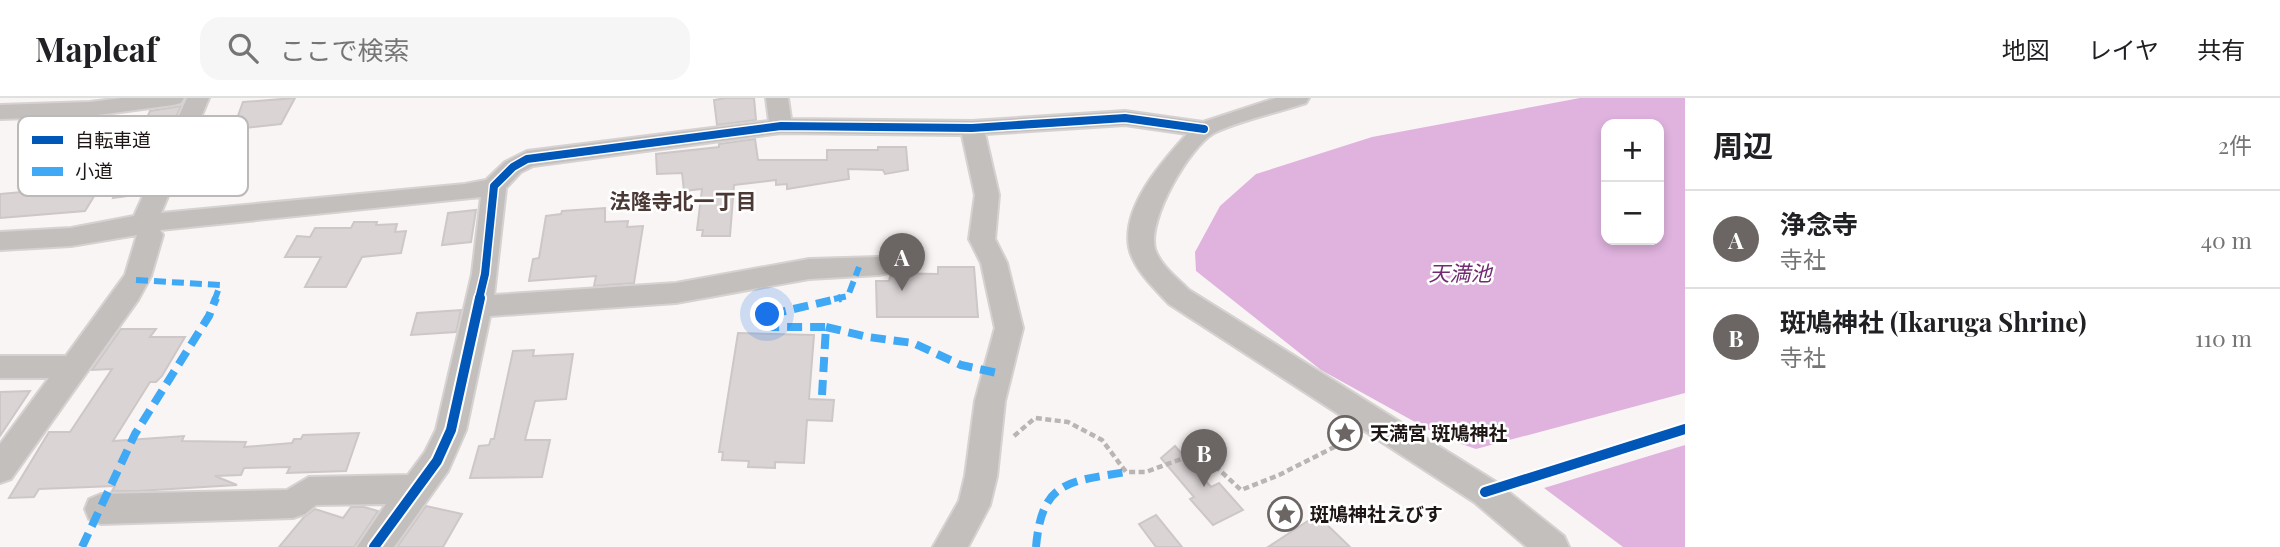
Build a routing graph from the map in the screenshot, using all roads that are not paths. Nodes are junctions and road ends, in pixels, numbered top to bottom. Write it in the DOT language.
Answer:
graph roads {
  1 [pos="173,98"];
  2 [pos="198,98"];
  3 [pos="777,98"];
  4 [pos="1298,98"];
  5 [pos="0,112"];
  6 [pos="190,116"];
  7 [pos="781,126"];
  8 [pos="972,128"];
  9 [pos="1204,129"];
  10 [pos="494,186"];
  11 [pos="156,196"];
  12 [pos="144,223"];
  13 [pos="0,241"];
  14 [pos="879,266"];
  15 [pos="479,306"];
  16 [pos="0,367"];
  17 [pos="72,367"];
  18 [pos="0,469"];
  19 [pos="416,489"];
  20 [pos="101,509"];
  21 [pos="374,547"];
  22 [pos="950,547"];
  23 [pos="1552,547"];
  1 -- 5 [label="street"];
  2 -- 6 [label="street"];
  3 -- 7 [label="street"];
  4 -- 9 [label="street"];
  7 -- 8 [label="street"];
  7 -- 10 [label="street"];
  8 -- 9 [label="street"];
  8 -- 22 [label="street"];
  9 -- 23 [label="street"];
  10 -- 12 [label="street"];
  10 -- 15 [label="street"];
  11 -- 12 [label="street"];
  12 -- 13 [label="street"];
  12 -- 17 [label="street"];
  14 -- 15 [label="street"];
  15 -- 19 [label="street"];
  16 -- 17 [label="street"];
  17 -- 18 [label="street"];
  19 -- 20 [label="street"];
  19 -- 21 [label="street"];
}
